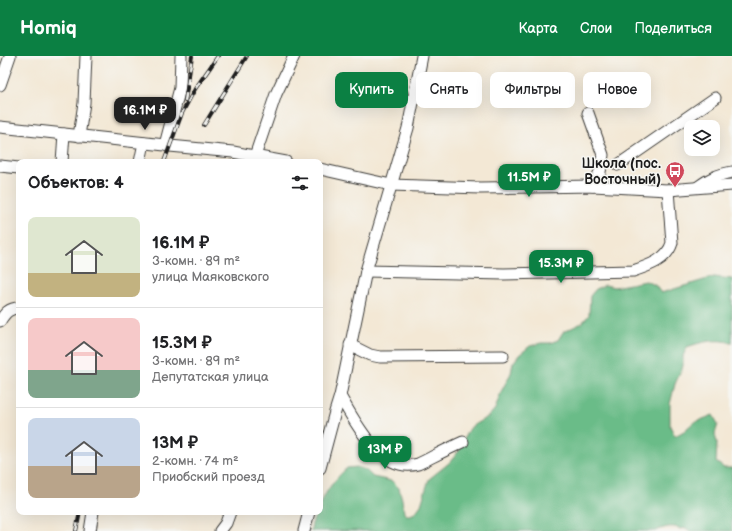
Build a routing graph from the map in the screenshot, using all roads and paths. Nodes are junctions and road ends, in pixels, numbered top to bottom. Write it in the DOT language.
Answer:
graph roads {
  1 [pos="10,56"];
  2 [pos="86,56"];
  3 [pos="181,56"];
  4 [pos="294,56"];
  5 [pos="422,56"];
  6 [pos="0,85"];
  7 [pos="715,98"];
  8 [pos="588,113"];
  9 [pos="0,127"];
  10 [pos="64,134"];
  11 [pos="79,136"];
  12 [pos="144,142"];
  13 [pos="165,145"];
  14 [pos="255,156"];
  15 [pos="62,159"];
  16 [pos="141,159"];
  17 [pos="270,159"];
  18 [pos="618,165"];
  19 [pos="0,166"];
  20 [pos="16,168"];
  21 [pos="323,170"];
  22 [pos="732,172"];
  23 [pos="391,185"];
  24 [pos="593,186"];
  25 [pos="732,186"];
  26 [pos="697,188"];
  27 [pos="668,190"];
  28 [pos="366,270"];
  29 [pos="16,308"];
  30 [pos="0,321"];
  31 [pos="350,345"];
  32 [pos="503,356"];
  33 [pos="340,396"];
  34 [pos="462,442"];
  35 [pos="323,457"];
  36 [pos="93,515"];
  37 [pos="229,515"];
  38 [pos="308,515"];
  39 [pos="90,531"];
  40 [pos="220,531"];
  41 [pos="304,531"];
  1 -- 6 [label="street"];
  2 -- 11 [label="street"];
  3 -- 13 [label="street"];
  4 -- 14 [label="street"];
  5 -- 23 [label="street"];
  7 -- 18 [label="street"];
  8 -- 24 [label="street"];
  9 -- 10 [label="street"];
  10 -- 11 [label="street"];
  10 -- 15 [label="street"];
  11 -- 12 [label="street"];
  12 -- 13 [label="street"];
  12 -- 16 [label="street"];
  13 -- 14 [label="street"];
  14 -- 17 [label="street"];
  19 -- 20 [label="street"];
  21 -- 23 [label="street"];
  22 -- 26 [label="street"];
  23 -- 24 [label="street"];
  23 -- 28 [label="street"];
  24 -- 27 [label="street"];
  25 -- 26 [label="street"];
  26 -- 27 [label="street"];
  27 -- 28 [label="street"];
  28 -- 31 [label="street"];
  29 -- 30 [label="street"];
  31 -- 32 [label="street"];
  31 -- 33 [label="street"];
  33 -- 34 [label="street"];
  33 -- 35 [label="street"];
  36 -- 39 [label="street"];
  37 -- 40 [label="street"];
  38 -- 41 [label="street"];
}
